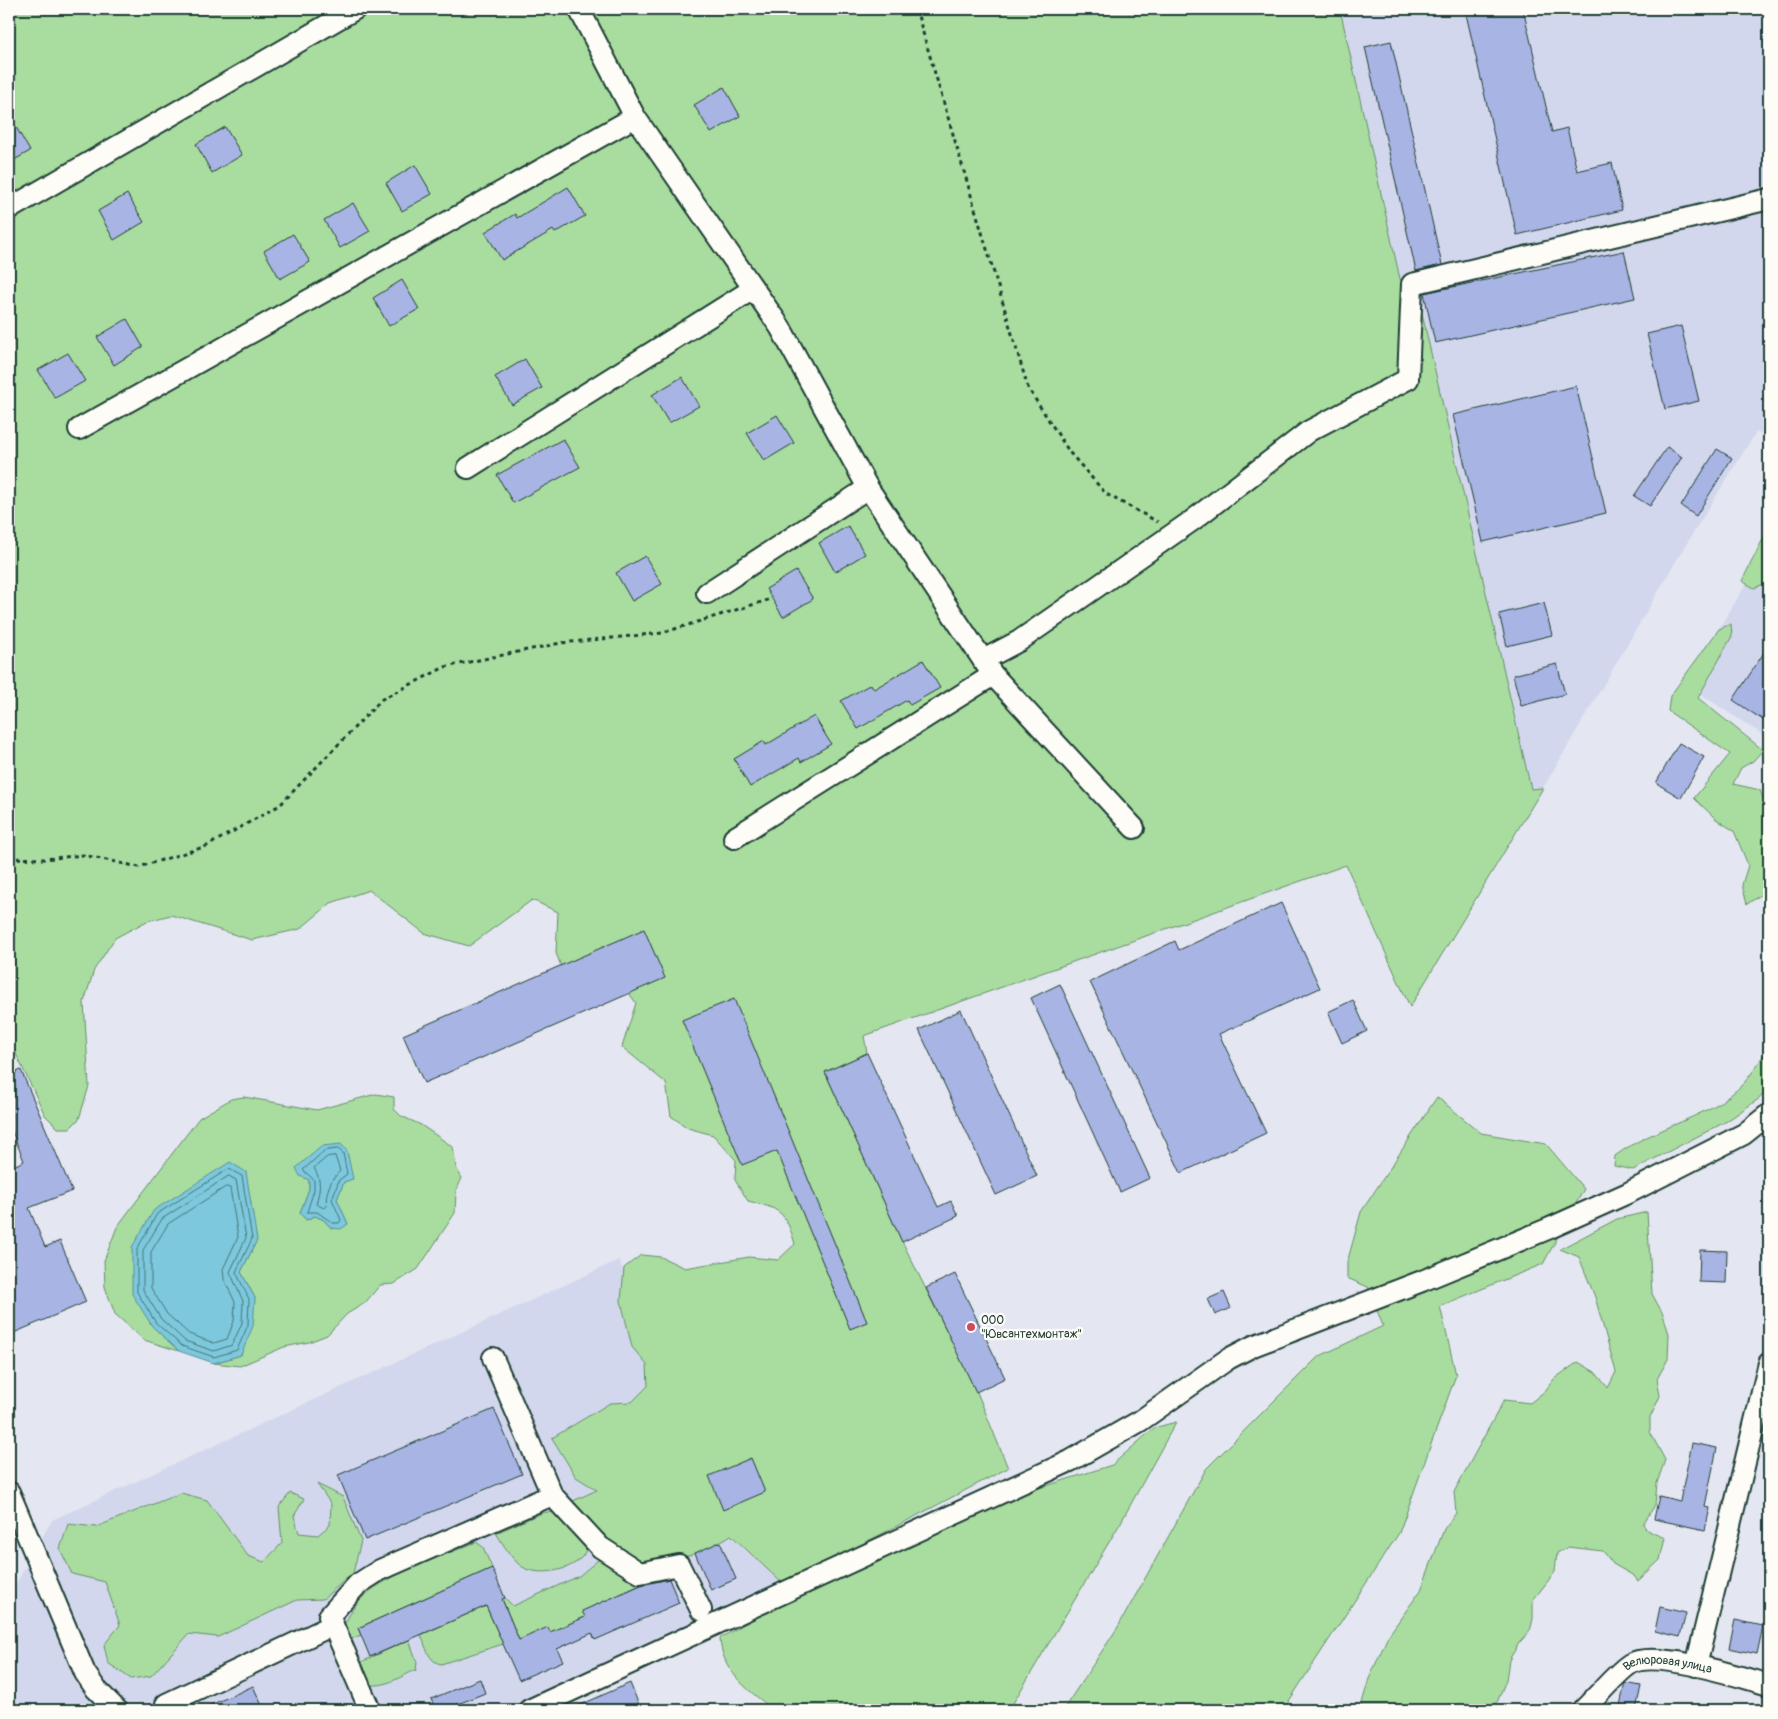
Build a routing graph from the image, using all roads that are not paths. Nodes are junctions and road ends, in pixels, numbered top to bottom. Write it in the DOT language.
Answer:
graph roads {
  1 [pos="355,9"];
  2 [pos="580,9"];
  3 [pos="635,117"];
  4 [pos="1769,199"];
  5 [pos="9,208"];
  6 [pos="753,289"];
  7 [pos="79,429"];
  8 [pos="468,468"];
  9 [pos="868,488"];
  10 [pos="707,593"];
  11 [pos="988,667"];
  12 [pos="1134,828"];
  13 [pos="734,838"];
  14 [pos="1769,1114"];
  15 [pos="493,1358"];
  16 [pos="1769,1362"];
  17 [pos="1765,1404"];
  18 [pos="9,1492"];
  19 [pos="552,1495"];
  20 [pos="701,1610"];
  21 [pos="333,1625"];
  22 [pos="1696,1666"];
  23 [pos="1769,1685"];
  24 [pos="166,1704"];
  25 [pos="117,1710"];
  26 [pos="370,1710"];
  27 [pos="529,1710"];
  28 [pos="1583,1710"];
  1 -- 5 [label="street"];
  2 -- 3 [label="street"];
  3 -- 6 [label="street"];
  3 -- 7 [label="street"];
  4 -- 11 [label="street"];
  6 -- 8 [label="street"];
  6 -- 9 [label="street"];
  9 -- 10 [label="street"];
  9 -- 11 [label="street"];
  11 -- 12 [label="street"];
  11 -- 13 [label="street"];
  14 -- 27 [label="street"];
  15 -- 19 [label="street"];
  16 -- 17 [label="street"];
  17 -- 22 [label="street"];
  18 -- 25 [label="street"];
  19 -- 20 [label="street"];
  19 -- 21 [label="street"];
  21 -- 24 [label="street"];
  21 -- 26 [label="street"];
  22 -- 23 [label="street, Велюровая улица"];
  22 -- 28 [label="street, Велюровая улица"];
}
